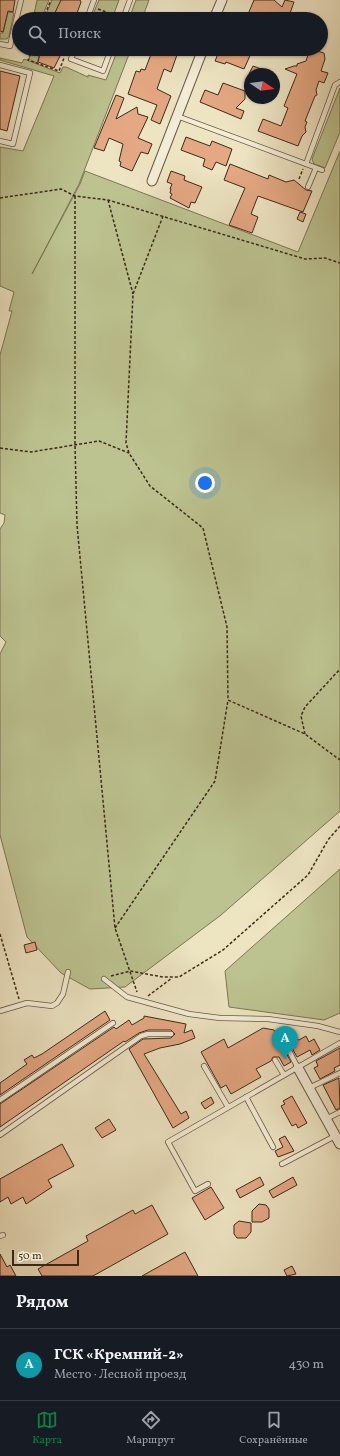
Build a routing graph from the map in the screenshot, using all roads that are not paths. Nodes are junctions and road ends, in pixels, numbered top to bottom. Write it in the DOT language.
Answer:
graph roads {
  1 [pos="21,0"];
  2 [pos="94,0"];
  3 [pos="130,0"];
  4 [pos="222,0"];
  5 [pos="18,12"];
  6 [pos="90,12"];
  7 [pos="126,12"];
  8 [pos="217,12"];
  9 [pos="12,38"];
  10 [pos="0,44"];
  11 [pos="72,56"];
  12 [pos="108,56"];
  13 [pos="200,56"];
  14 [pos="0,65"];
  15 [pos="340,82"];
  16 [pos="177,116"];
  17 [pos="0,141"];
  18 [pos="306,164"];
  19 [pos="316,168"];
  20 [pos="322,170"];
  21 [pos="152,181"];
  22 [pos="308,187"];
  23 [pos="68,972"];
  24 [pos="104,979"];
  25 [pos="0,1011"];
  26 [pos="113,1023"];
  27 [pos="340,1032"];
  28 [pos="171,1034"];
  29 [pos="284,1041"];
  30 [pos="340,1043"];
  31 [pos="275,1060"];
  32 [pos="204,1066"];
  33 [pos="298,1068"];
  34 [pos="340,1073"];
  35 [pos="284,1075"];
  36 [pos="309,1088"];
  37 [pos="246,1097"];
  38 [pos="0,1100"];
  39 [pos="228,1107"];
  40 [pos="340,1112"];
  41 [pos="326,1119"];
  42 [pos="0,1135"];
  43 [pos="338,1140"];
  44 [pos="274,1148"];
  45 [pos="282,1164"];
  46 [pos="208,1184"];
  1 -- 5 [label="lane"];
  2 -- 6 [label="lane"];
  3 -- 7 [label="lane"];
  4 -- 8 [label="street"];
  9 -- 10 [label="lane"];
  11 -- 12 [label="lane"];
  13 -- 16 [label="street"];
  14 -- 17 [label="lane"];
  15 -- 18 [label="lane"];
  16 -- 18 [label="lane"];
  16 -- 21 [label="street"];
  18 -- 19 [label="lane"];
  19 -- 20 [label="lane"];
  19 -- 22 [label="lane"];
  23 -- 25 [label="lane"];
  24 -- 27 [label="lane"];
  26 -- 38 [label="lane"];
  28 -- 42 [label="lane"];
  29 -- 33 [label="lane"];
  30 -- 33 [label="lane"];
  31 -- 35 [label="lane"];
  32 -- 39 [label="lane"];
  33 -- 35 [label="lane"];
  33 -- 36 [label="street"];
  34 -- 36 [label="lane"];
  35 -- 37 [label="lane"];
  36 -- 41 [label="street"];
  37 -- 39 [label="lane"];
  37 -- 44 [label="lane"];
  39 -- 46 [label="lane"];
  40 -- 41 [label="lane"];
  41 -- 43 [label="street"];
  43 -- 45 [label="lane"];
}
